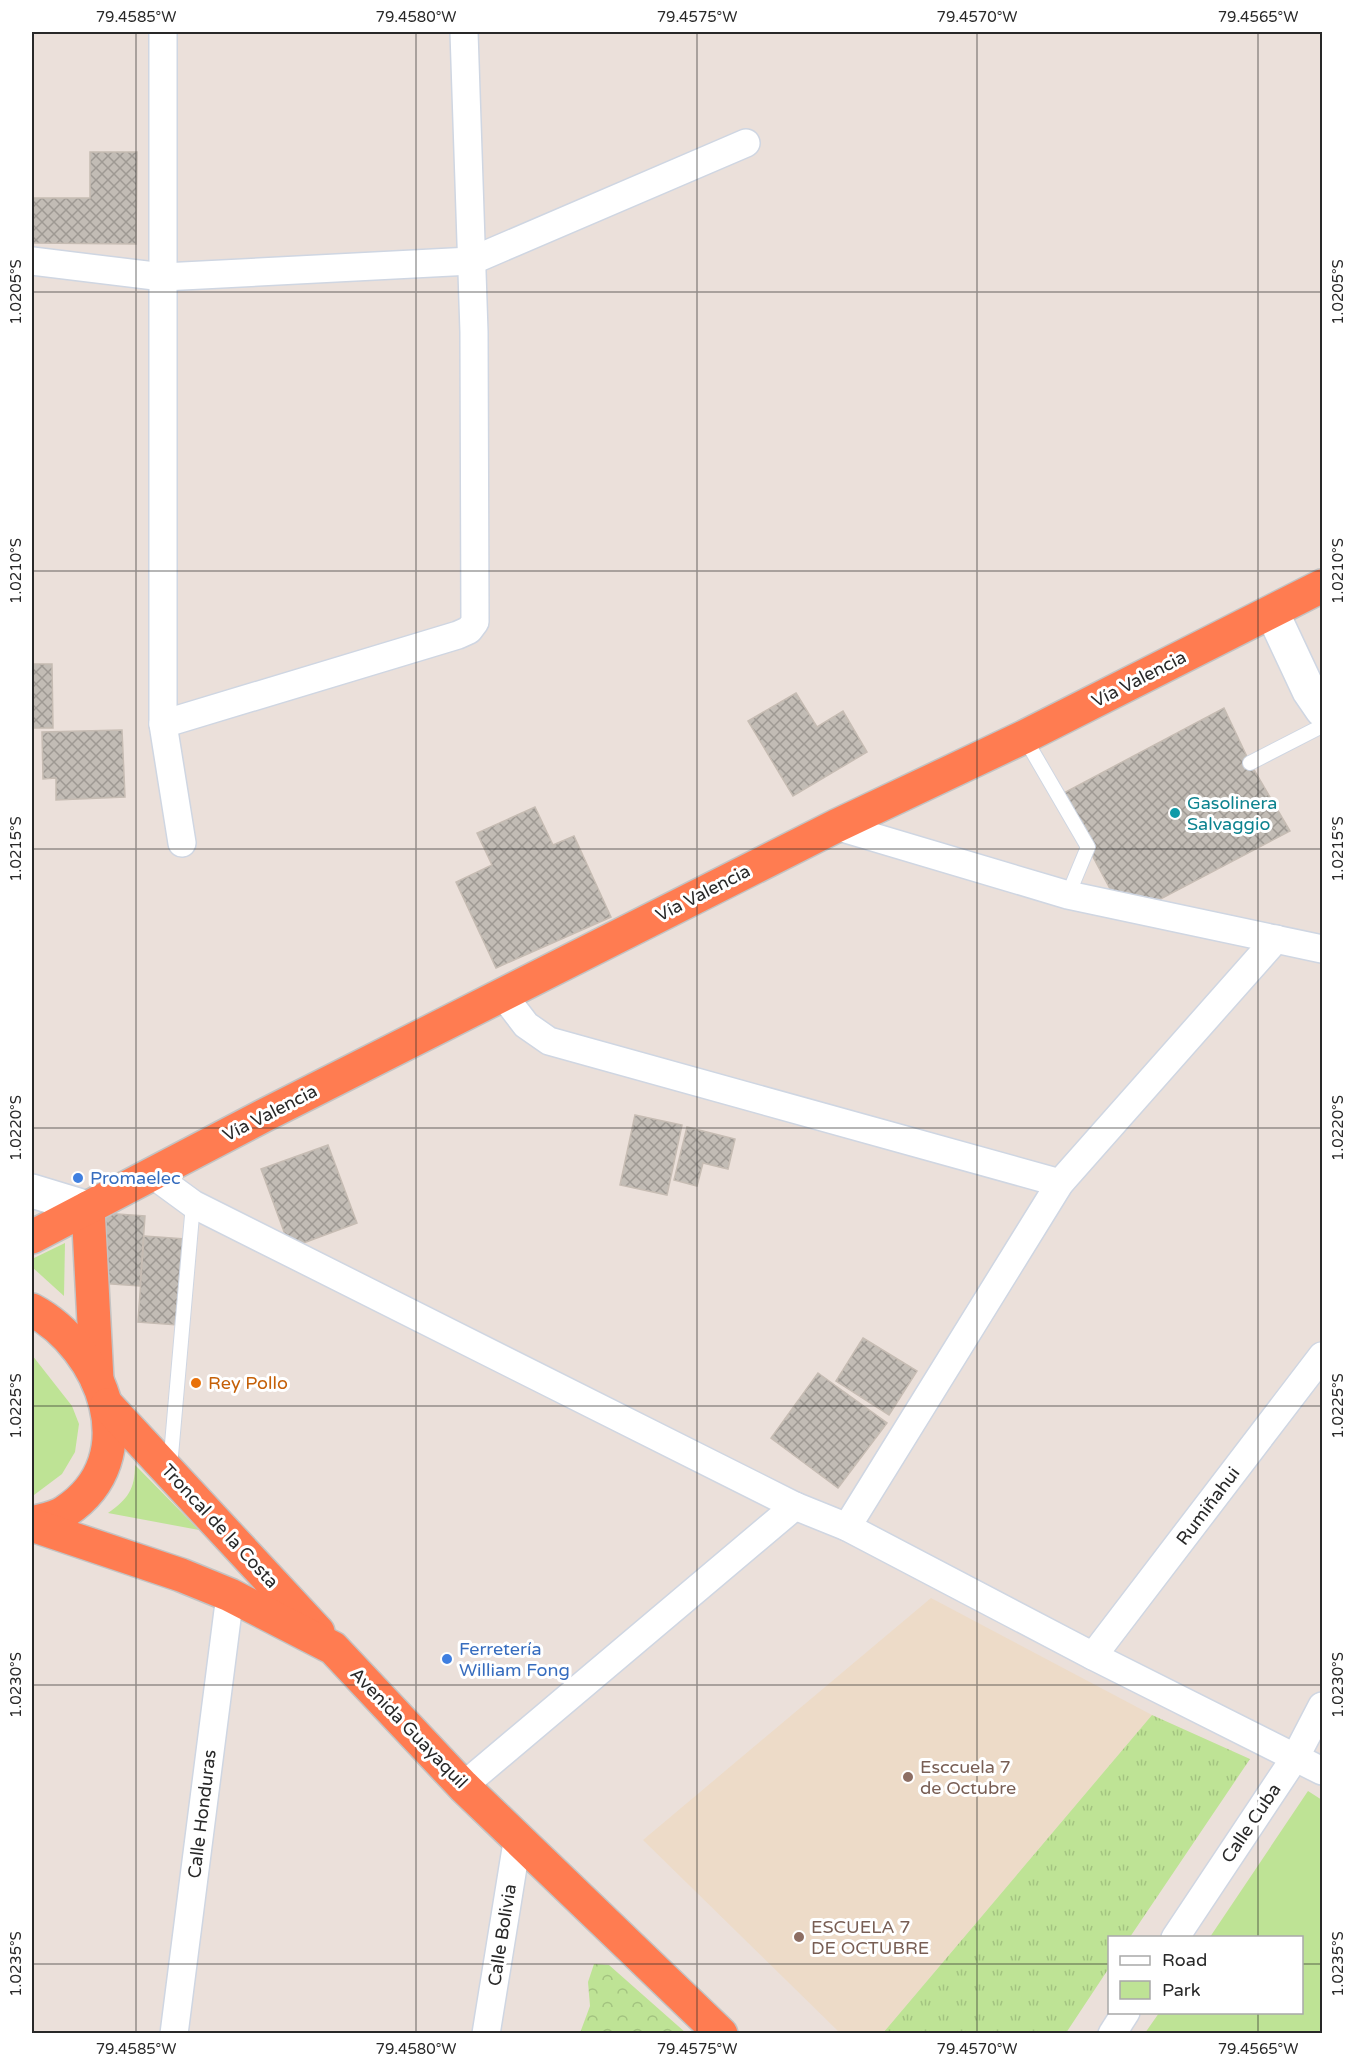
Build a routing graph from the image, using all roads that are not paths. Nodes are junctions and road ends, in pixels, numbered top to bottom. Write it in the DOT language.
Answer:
graph roads {
  1 [pos="163,32"];
  2 [pos="464,32"];
  3 [pos="746,143"];
  4 [pos="32,261"];
  5 [pos="471,261"];
  6 [pos="163,278"];
  7 [pos="1323,586"];
  8 [pos="1272,612"];
  9 [pos="1323,710"];
  10 [pos="163,724"];
  11 [pos="1323,726"];
  12 [pos="1024,737"];
  13 [pos="1250,763"];
  14 [pos="836,826"];
  15 [pos="182,843"];
  16 [pos="1068,895"];
  17 [pos="1276,939"];
  18 [pos="1323,949"];
  19 [pos="503,995"];
  20 [pos="152,1173"];
  21 [pos="1060,1183"];
  22 [pos="32,1191"];
  23 [pos="193,1204"];
  24 [pos="88,1208"];
  25 [pos="32,1237"];
  26 [pos="32,1310"];
  27 [pos="1323,1356"];
  28 [pos="102,1393"];
  29 [pos="170,1472"];
  30 [pos="795,1506"];
  31 [pos="32,1524"];
  32 [pos="846,1527"];
  33 [pos="230,1595"];
  34 [pos="333,1648"];
  35 [pos="1093,1656"];
  36 [pos="1323,1706"];
  37 [pos="1296,1756"];
  38 [pos="1323,1772"];
  39 [pos="463,1786"];
  40 [pos="518,1836"];
  41 [pos="1176,1936"];
  42 [pos="1125,2014"];
  43 [pos="174,2034"];
  44 [pos="486,2034"];
  45 [pos="721,2034"];
  46 [pos="1112,2034"];
  1 -- 6 [label="street"];
  2 -- 5 [label="street"];
  3 -- 5 [label="street"];
  4 -- 6 [label="street"];
  5 -- 6 [label="street"];
  5 -- 10 [label="street"];
  6 -- 10 [label="street"];
  7 -- 8 [label="highway, Vía Valencia"];
  8 -- 9 [label="street"];
  8 -- 12 [label="highway, Vía Valencia"];
  10 -- 15 [label="street"];
  11 -- 13 [label="lane"];
  12 -- 14 [label="highway, Vía Valencia"];
  12 -- 16 [label="lane"];
  14 -- 16 [label="street"];
  14 -- 19 [label="highway, Vía Valencia"];
  16 -- 17 [label="street"];
  17 -- 18 [label="street"];
  17 -- 21 [label="street"];
  19 -- 20 [label="highway, Vía Valencia"];
  19 -- 21 [label="street"];
  20 -- 23 [label="street"];
  20 -- 24 [label="highway, Vía Valencia"];
  21 -- 32 [label="street"];
  22 -- 24 [label="street"];
  23 -- 29 [label="lane"];
  23 -- 30 [label="street"];
  24 -- 25 [label="highway, Vía Valencia"];
  24 -- 28 [label="highway"];
  26 -- 28 [label="highway, Troncal de la Costa"];
  27 -- 35 [label="street, Rumiñahui"];
  28 -- 29 [label="highway, Troncal de la Costa"];
  28 -- 31 [label="highway"];
  29 -- 34 [label="highway, Troncal de la Costa"];
  30 -- 32 [label="street"];
  30 -- 39 [label="street"];
  31 -- 33 [label="highway, Avenida Guayaquil"];
  32 -- 35 [label="street"];
  33 -- 34 [label="highway, Avenida Guayaquil"];
  33 -- 43 [label="street, Calle Honduras"];
  34 -- 39 [label="highway, Avenida Guayaquil"];
  35 -- 37 [label="street"];
  36 -- 37 [label="street, Calle Cuba"];
  37 -- 38 [label="street"];
  37 -- 41 [label="street, Calle Cuba"];
  39 -- 40 [label="highway, Avenida Guayaquil"];
  40 -- 44 [label="street, Calle Bolivia"];
  40 -- 45 [label="highway, Avenida Guayaquil"];
  42 -- 46 [label="street"];
}
